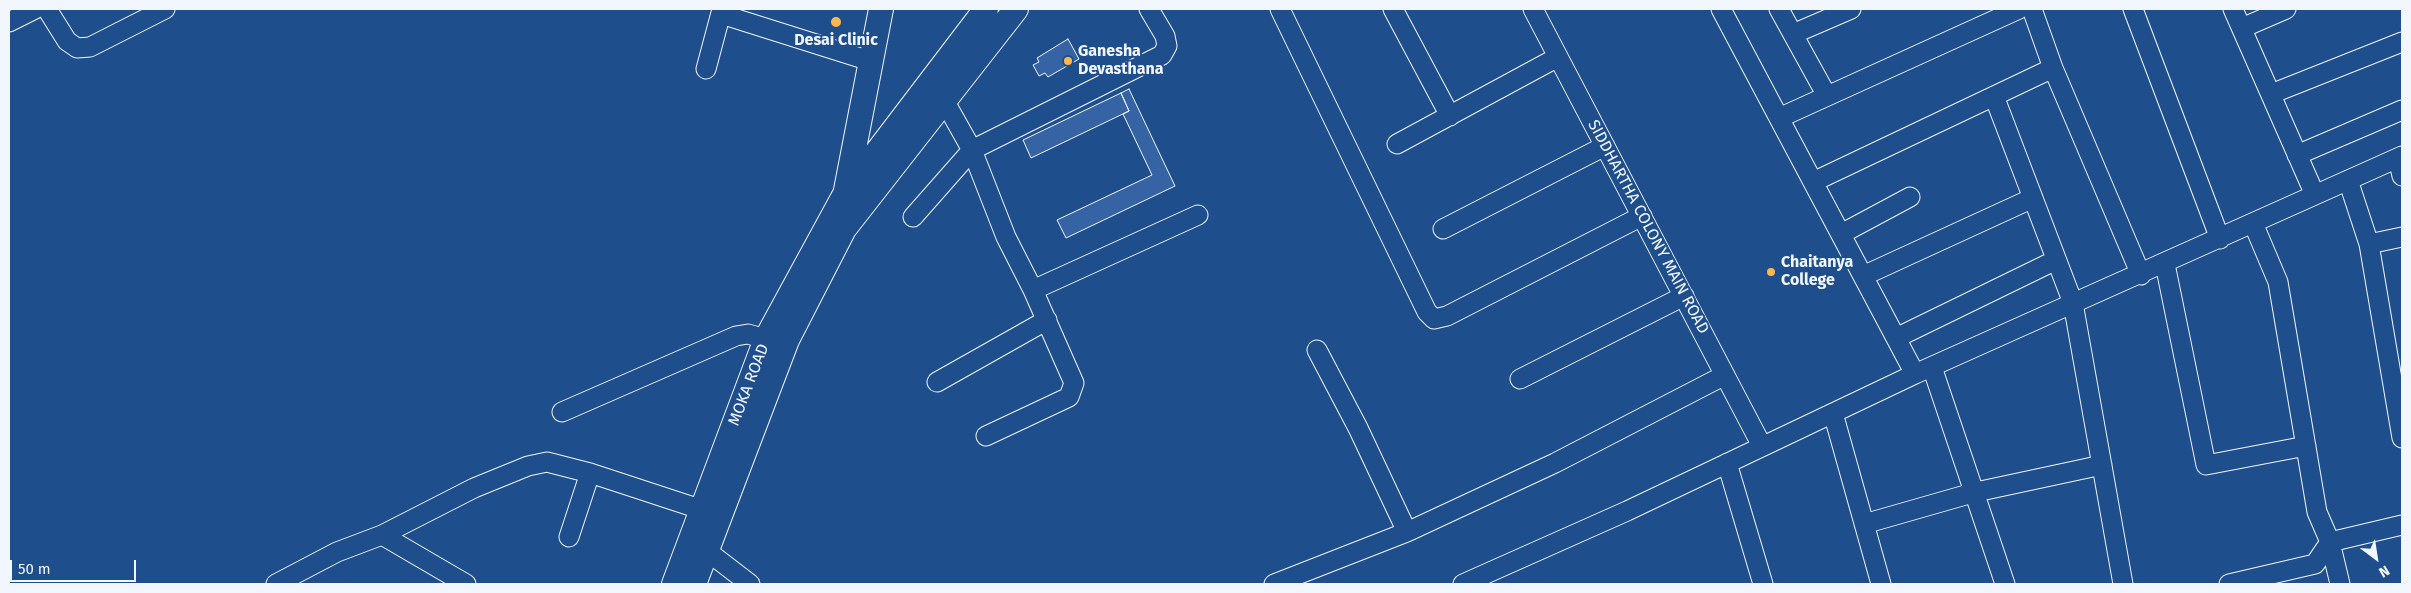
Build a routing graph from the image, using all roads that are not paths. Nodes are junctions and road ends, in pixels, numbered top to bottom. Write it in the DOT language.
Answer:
graph roads {
  1 [pos="36,9"];
  2 [pos="47,9"];
  3 [pos="165,9"];
  4 [pos="881,9"];
  5 [pos="986,9"];
  6 [pos="1016,9"];
  7 [pos="1149,9"];
  8 [pos="1280,9"];
  9 [pos="1393,9"];
  10 [pos="1533,9"];
  11 [pos="1721,9"];
  12 [pos="1779,9"];
  13 [pos="1851,9"];
  14 [pos="2019,9"];
  15 [pos="2032,9"];
  16 [pos="2133,9"];
  17 [pos="2233,9"];
  18 [pos="2286,9"];
  19 [pos="722,11"];
  20 [pos="9,22"];
  21 [pos="2242,28"];
  22 [pos="1793,34"];
  23 [pos="2402,42"];
  24 [pos="1558,57"];
  25 [pos="870,61"];
  26 [pos="2054,68"];
  27 [pos="706,69"];
  28 [pos="2271,94"];
  29 [pos="1826,96"];
  30 [pos="1994,96"];
  31 [pos="945,102"];
  32 [pos="2402,110"];
  33 [pos="1450,116"];
  34 [pos="1779,118"];
  35 [pos="1396,144"];
  36 [pos="1605,146"];
  37 [pos="894,147"];
  38 [pos="972,150"];
  39 [pos="2297,155"];
  40 [pos="2400,157"];
  41 [pos="2402,176"];
  42 [pos="2348,180"];
  43 [pos="1813,182"];
  44 [pos="845,194"];
  45 [pos="2315,195"];
  46 [pos="1910,197"];
  47 [pos="2033,198"];
  48 [pos="1198,215"];
  49 [pos="1642,216"];
  50 [pos="913,217"];
  51 [pos="2253,223"];
  52 [pos="844,229"];
  53 [pos="1443,229"];
  54 [pos="1840,234"];
  55 [pos="2402,237"];
  56 [pos="2220,239"];
  57 [pos="2369,244"];
  58 [pos="2056,260"];
  59 [pos="2165,264"];
  60 [pos="2141,275"];
  61 [pos="1863,276"];
  62 [pos="1033,290"];
  63 [pos="1684,296"];
  64 [pos="2073,304"];
  65 [pos="1047,320"];
  66 [pos="1896,338"];
  67 [pos="766,339"];
  68 [pos="1317,350"];
  69 [pos="1924,371"];
  70 [pos="1725,375"];
  71 [pos="1520,379"];
  72 [pos="937,382"];
  73 [pos="562,412"];
  74 [pos="1833,413"];
  75 [pos="986,436"];
  76 [pos="2402,438"];
  77 [pos="1762,446"];
  78 [pos="2306,446"];
  79 [pos="1727,463"];
  80 [pos="2102,466"];
  81 [pos="590,473"];
  82 [pos="1976,492"];
  83 [pos="712,513"];
  84 [pos="1864,524"];
  85 [pos="2402,525"];
  86 [pos="1407,532"];
  87 [pos="382,535"];
  88 [pos="569,537"];
  89 [pos="2330,542"];
  90 [pos="707,551"];
  91 [pos="2288,578"];
  92 [pos="276,584"];
  93 [pos="466,584"];
  94 [pos="674,584"];
  95 [pos="694,584"];
  96 [pos="750,584"];
  97 [pos="1274,584"];
  98 [pos="1463,584"];
  99 [pos="1763,584"];
  100 [pos="1881,584"];
  101 [pos="2005,584"];
  102 [pos="2123,584"];
  103 [pos="2229,584"];
  104 [pos="2340,584"];
  1 -- 20 [label="street"];
  2 -- 3 [label="street"];
  4 -- 25 [label="main road"];
  5 -- 37 [label="main road"];
  6 -- 31 [label="main road"];
  7 -- 38 [label="street"];
  8 -- 49 [label="street"];
  9 -- 33 [label="street"];
  10 -- 24 [label="street, SIDDHARTHA COLONY MAIN ROAD"];
  11 -- 34 [label="street"];
  12 -- 22 [label="street"];
  13 -- 22 [label="street"];
  14 -- 29 [label="street"];
  15 -- 26 [label="street"];
  16 -- 56 [label="street"];
  17 -- 21 [label="street"];
  18 -- 21 [label="street"];
  19 -- 25 [label="street"];
  19 -- 27 [label="street"];
  21 -- 28 [label="street"];
  22 -- 29 [label="street"];
  23 -- 28 [label="street"];
  24 -- 33 [label="street"];
  24 -- 36 [label="street, SIDDHARTHA COLONY MAIN ROAD"];
  25 -- 44 [label="main road"];
  26 -- 30 [label="street"];
  26 -- 60 [label="street"];
  28 -- 39 [label="street"];
  29 -- 34 [label="street"];
  30 -- 43 [label="street"];
  30 -- 47 [label="street"];
  31 -- 37 [label="main road"];
  31 -- 38 [label="street"];
  32 -- 39 [label="street"];
  33 -- 35 [label="street"];
  34 -- 43 [label="street"];
  36 -- 49 [label="street, SIDDHARTHA COLONY MAIN ROAD"];
  36 -- 53 [label="street"];
  37 -- 44 [label="main road"];
  37 -- 52 [label="main road"];
  38 -- 50 [label="street"];
  38 -- 62 [label="street"];
  39 -- 45 [label="street"];
  40 -- 41 [label="street"];
  40 -- 42 [label="street"];
  42 -- 45 [label="street"];
  42 -- 57 [label="street"];
  43 -- 54 [label="street"];
  44 -- 52 [label="main road"];
  44 -- 67 [label="main road, MOKA ROAD"];
  45 -- 51 [label="street"];
  46 -- 54 [label="street"];
  47 -- 58 [label="street"];
  47 -- 61 [label="street"];
  48 -- 62 [label="street"];
  49 -- 63 [label="street, SIDDHARTHA COLONY MAIN ROAD"];
  51 -- 56 [label="street"];
  51 -- 78 [label="street"];
  52 -- 83 [label="main road, MOKA ROAD"];
  54 -- 61 [label="street"];
  55 -- 57 [label="street"];
  56 -- 59 [label="street"];
  57 -- 76 [label="street"];
  58 -- 64 [label="street"];
  58 -- 66 [label="street"];
  59 -- 60 [label="street"];
  59 -- 78 [label="street"];
  60 -- 64 [label="street"];
  61 -- 66 [label="street"];
  62 -- 65 [label="street"];
  63 -- 70 [label="street, SIDDHARTHA COLONY MAIN ROAD"];
  63 -- 71 [label="street"];
  64 -- 69 [label="street"];
  64 -- 80 [label="street"];
  65 -- 72 [label="street"];
  65 -- 75 [label="street"];
  66 -- 69 [label="street"];
  67 -- 73 [label="street"];
  67 -- 83 [label="main road, MOKA ROAD"];
  68 -- 86 [label="street"];
  69 -- 74 [label="street"];
  69 -- 82 [label="street"];
  70 -- 77 [label="street, SIDDHARTHA COLONY MAIN ROAD"];
  70 -- 86 [label="street"];
  74 -- 77 [label="street"];
  74 -- 84 [label="street"];
  77 -- 79 [label="street"];
  78 -- 89 [label="street"];
  79 -- 98 [label="street"];
  79 -- 99 [label="street"];
  80 -- 82 [label="street"];
  80 -- 102 [label="street"];
  81 -- 83 [label="street"];
  81 -- 87 [label="street"];
  81 -- 88 [label="street"];
  82 -- 84 [label="street"];
  82 -- 101 [label="street"];
  83 -- 90 [label="main road, MOKA ROAD"];
  83 -- 94 [label="main road, MOKA ROAD"];
  84 -- 100 [label="street"];
  85 -- 89 [label="street"];
  86 -- 97 [label="street"];
  87 -- 92 [label="street"];
  87 -- 93 [label="street"];
  89 -- 91 [label="street"];
  89 -- 104 [label="street"];
  90 -- 95 [label="main road, MOKA ROAD"];
  90 -- 96 [label="street"];
  91 -- 103 [label="street"];
}
